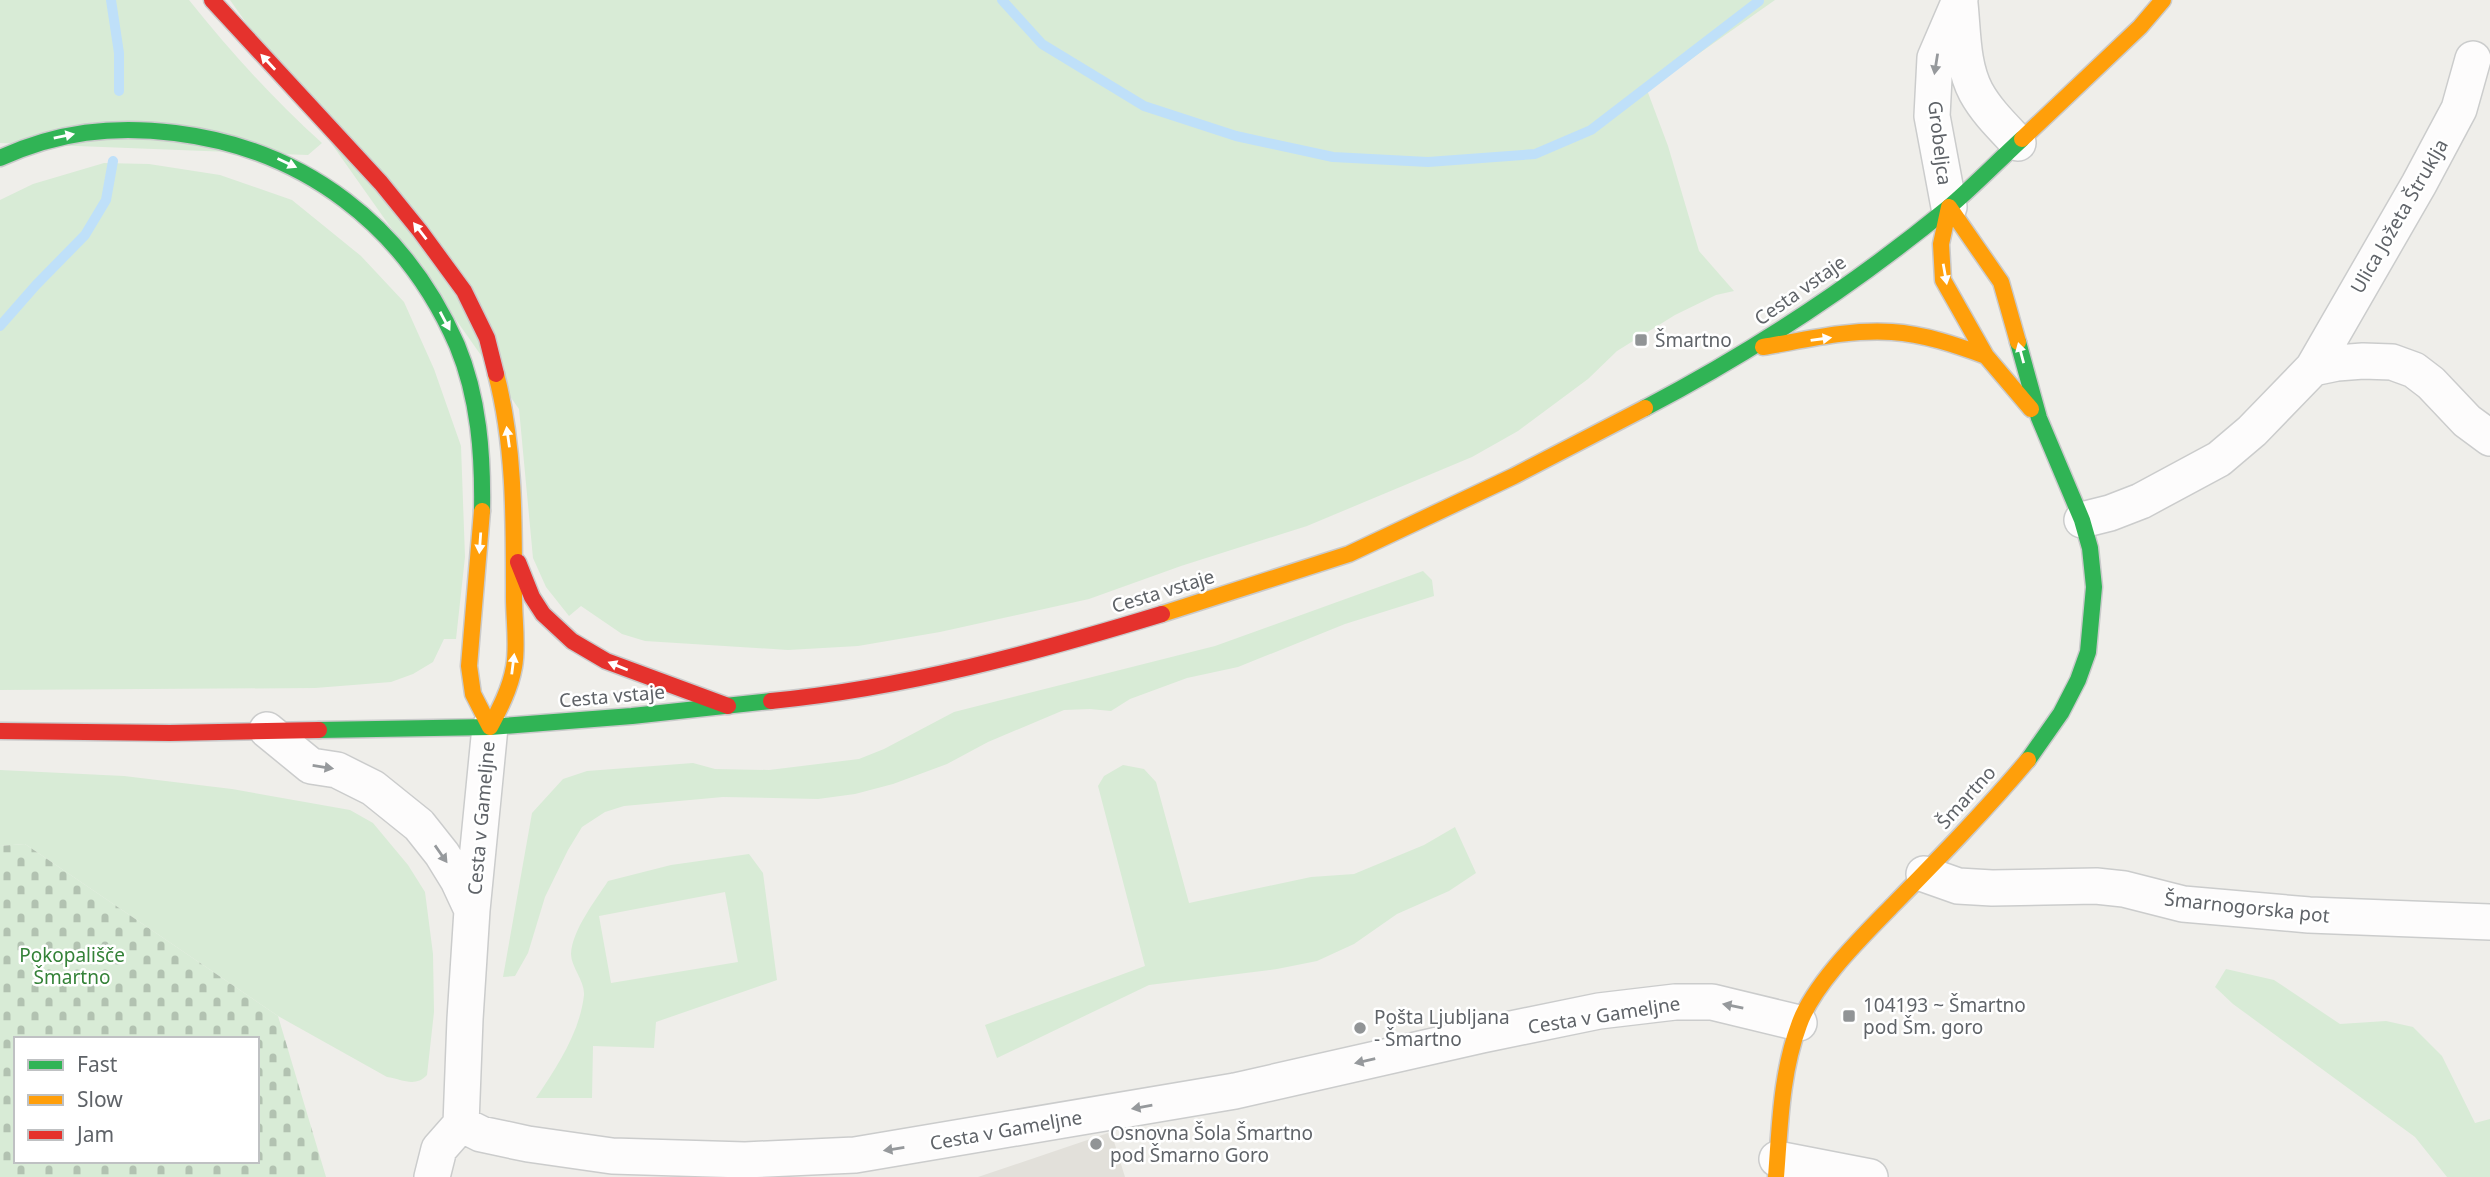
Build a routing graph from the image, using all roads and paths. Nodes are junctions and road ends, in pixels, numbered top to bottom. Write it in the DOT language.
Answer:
graph roads {
  1 [pos="212,0"];
  2 [pos="1960,0"];
  3 [pos="2163,0"];
  4 [pos="2473,59"];
  5 [pos="2018,144"];
  6 [pos="0,158"];
  7 [pos="1949,207"];
  8 [pos="1754,348"];
  9 [pos="1986,356"];
  10 [pos="2313,368"];
  11 [pos="2039,418"];
  12 [pos="2490,438"];
  13 [pos="2082,520"];
  14 [pos="514,552"];
  15 [pos="728,706"];
  16 [pos="490,727"];
  17 [pos="267,730"];
  18 [pos="0,731"];
  19 [pos="1924,874"];
  20 [pos="472,910"];
  21 [pos="2490,922"];
  22 [pos="1799,1023"];
  23 [pos="461,1124"];
  24 [pos="1776,1168"];
  25 [pos="432,1177"];
  26 [pos="1870,1177"];
  14 -- 1 [label="main road, one-way"];
  2 -- 5 [label="street, Grobeljca"];
  2 -- 7 [label="street, Grobeljca, one-way"];
  3 -- 5 [label="main road, Cesta vstaje"];
  4 -- 10 [label="street, Ulica Jožeta Štruklja"];
  5 -- 7 [label="main road, Cesta vstaje"];
  6 -- 16 [label="main road, one-way"];
  7 -- 8 [label="main road, Cesta vstaje"];
  7 -- 9 [label="main road, one-way"];
  11 -- 7 [label="main road, one-way"];
  8 -- 9 [label="main road, one-way"];
  8 -- 15 [label="main road, Cesta vstaje"];
  9 -- 11 [label="main road"];
  10 -- 12 [label="street"];
  10 -- 13 [label="street, Ulica Jožeta Štruklja"];
  11 -- 13 [label="main road, Šmartno"];
  13 -- 19 [label="main road, Šmartno"];
  15 -- 14 [label="main road, one-way"];
  16 -- 14 [label="main road, one-way"];
  15 -- 16 [label="main road, Cesta vstaje"];
  16 -- 17 [label="main road, Cesta vstaje"];
  16 -- 20 [label="street, Cesta v Gameljne"];
  17 -- 18 [label="main road, Cesta vstaje"];
  17 -- 20 [label="street, Cesta v Gameljne, one-way"];
  19 -- 21 [label="street, Šmarnogorska pot"];
  19 -- 22 [label="main road, Šmartno"];
  20 -- 23 [label="street, Cesta v Gameljne"];
  22 -- 23 [label="street, Cesta v Gameljne, one-way"];
  22 -- 24 [label="main road, Šmartno"];
  23 -- 25 [label="street"];
  24 -- 26 [label="street"];
}
